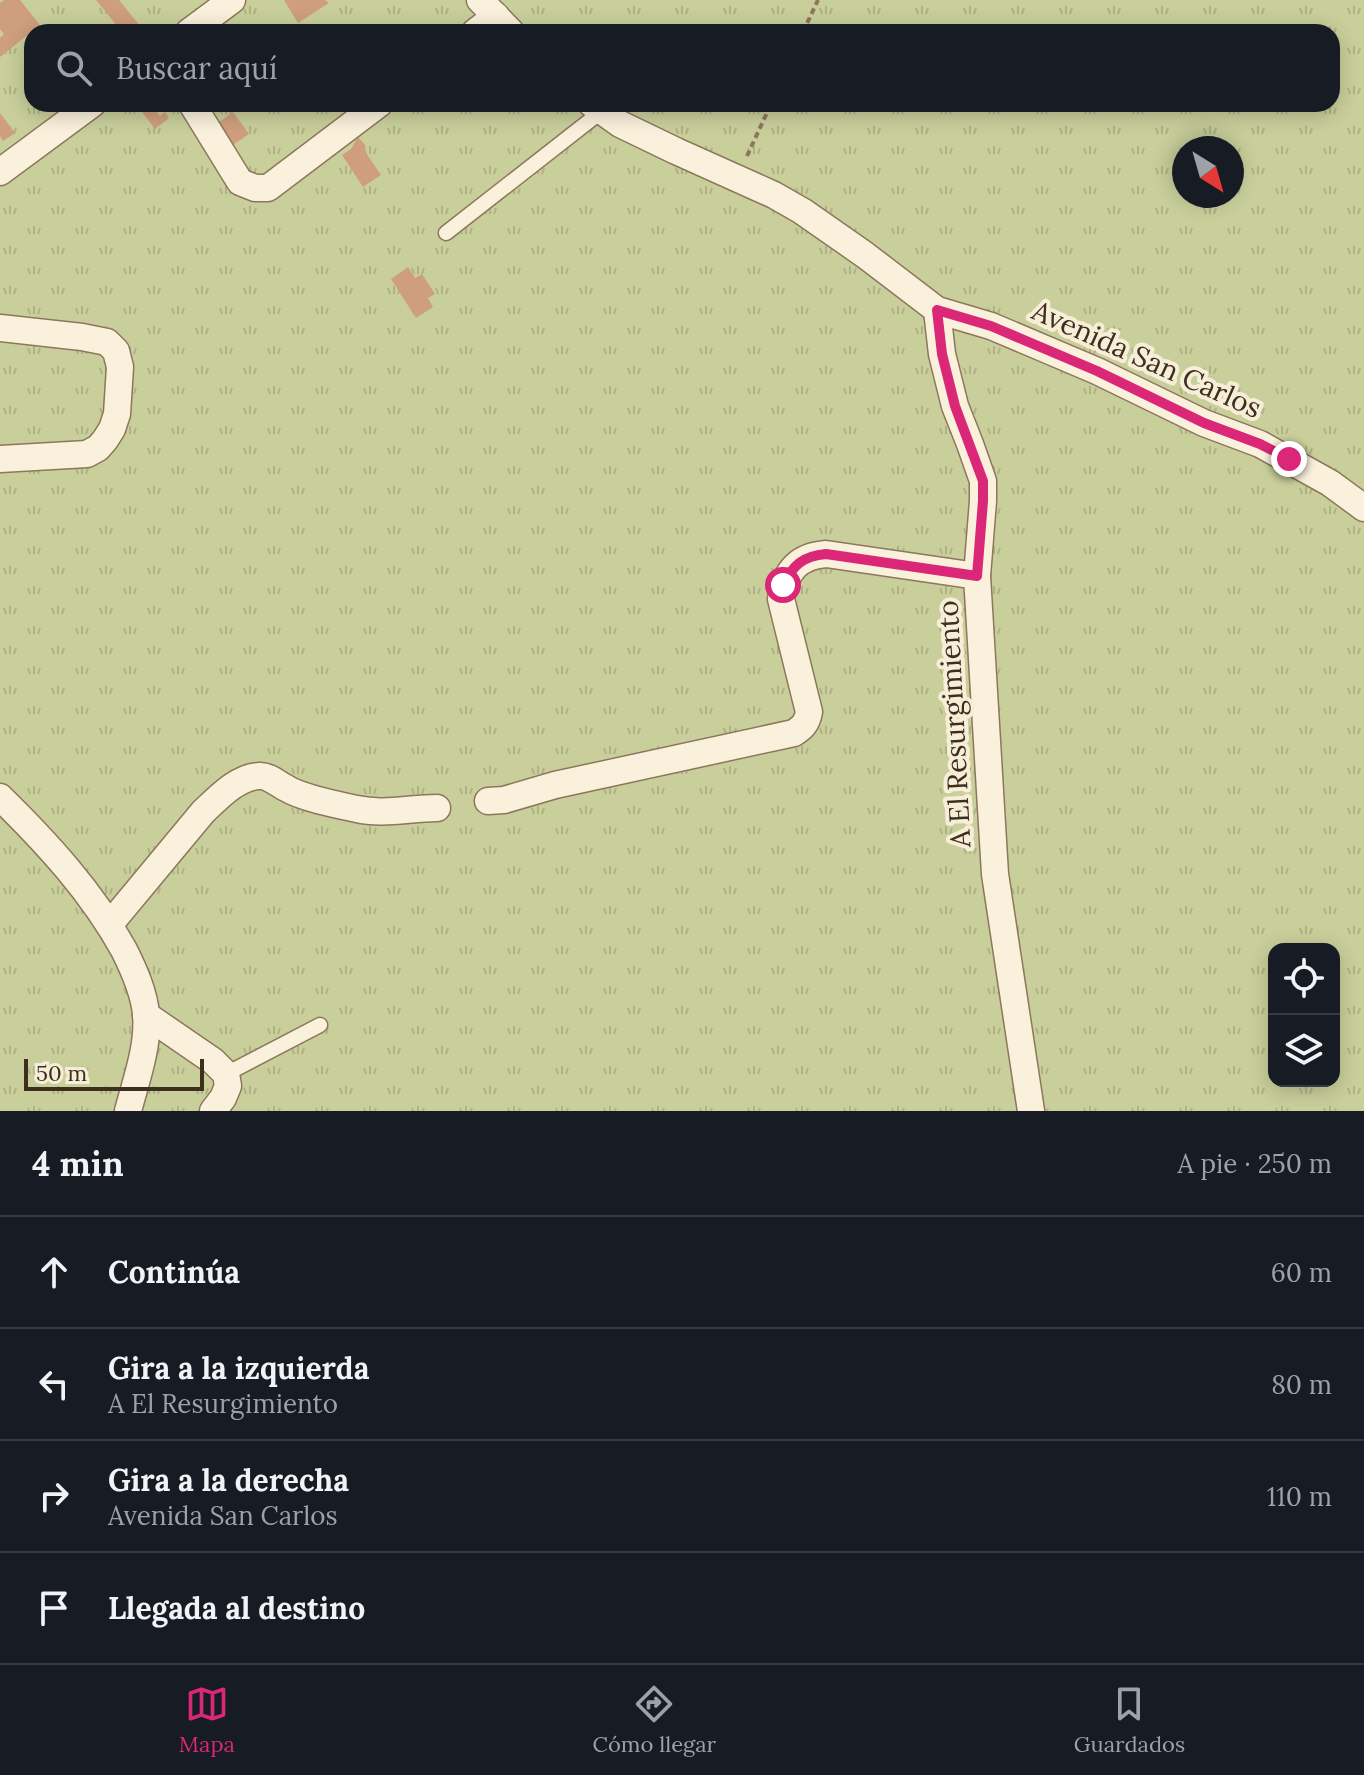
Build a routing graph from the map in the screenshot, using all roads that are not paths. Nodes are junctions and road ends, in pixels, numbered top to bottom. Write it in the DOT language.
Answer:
graph roads {
  1 [pos="228,1"];
  2 [pos="199,24"];
  3 [pos="81,112"];
  4 [pos="197,112"];
  5 [pos="368,112"];
  6 [pos="592,112"];
  7 [pos="603,112"];
  8 [pos="0,172"];
  9 [pos="446,233"];
  10 [pos="937,310"];
  11 [pos="0,328"];
  12 [pos="0,459"];
  13 [pos="1364,508"];
  14 [pos="977,576"];
  15 [pos="0,797"];
  16 [pos="488,801"];
  17 [pos="437,808"];
  18 [pos="110,924"];
  19 [pos="146,1015"];
  20 [pos="320,1025"];
  21 [pos="226,1074"];
  22 [pos="128,1111"];
  23 [pos="213,1111"];
  24 [pos="1031,1111"];
  1 -- 2 [label="street"];
  3 -- 8 [label="street"];
  4 -- 5 [label="street"];
  6 -- 9 [label="lane"];
  7 -- 10 [label="street"];
  10 -- 13 [label="street, Avenida San Carlos"];
  10 -- 14 [label="street, A El Resurgimiento"];
  11 -- 12 [label="street"];
  14 -- 16 [label="street"];
  14 -- 24 [label="street, A El Resurgimiento"];
  15 -- 18 [label="street"];
  17 -- 18 [label="street"];
  18 -- 19 [label="street"];
  19 -- 21 [label="street"];
  19 -- 22 [label="street"];
  20 -- 21 [label="lane"];
  21 -- 23 [label="street"];
}
